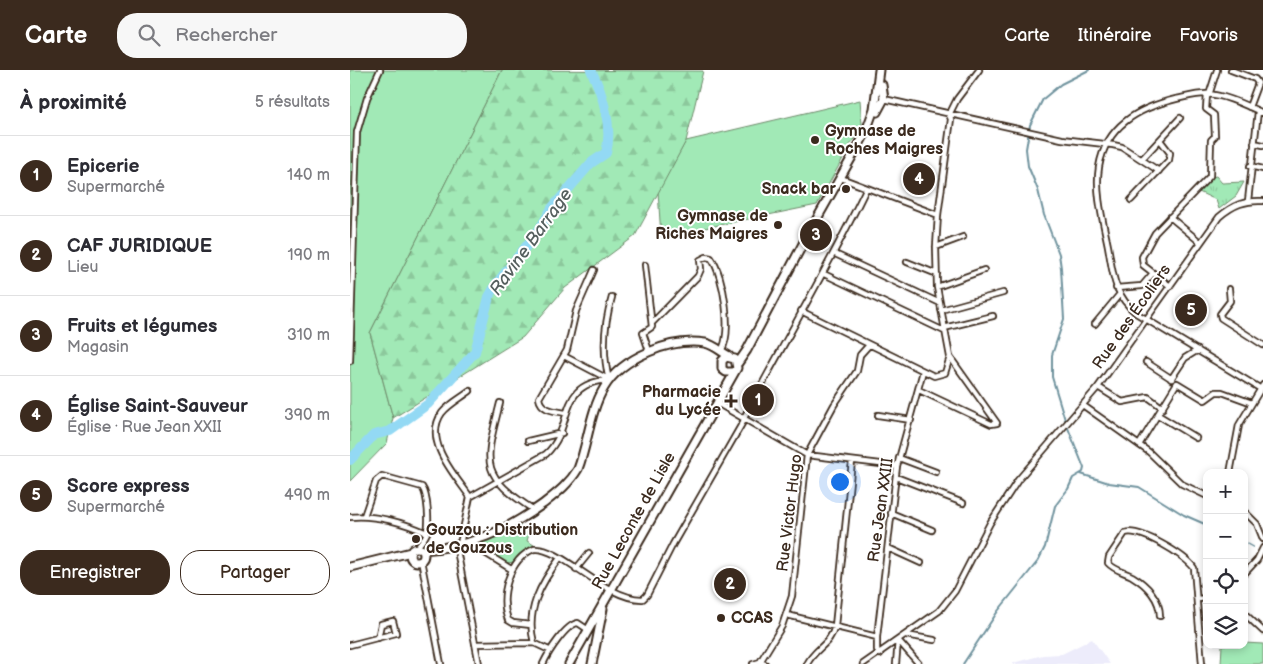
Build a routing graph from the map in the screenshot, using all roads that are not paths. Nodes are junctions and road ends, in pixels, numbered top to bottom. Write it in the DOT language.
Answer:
graph roads {
  1 [pos="380,70"];
  2 [pos="879,70"];
  3 [pos="883,70"];
  4 [pos="978,70"];
  5 [pos="1217,70"];
  6 [pos="1231,70"];
  7 [pos="1208,94"];
  8 [pos="880,98"];
  9 [pos="1250,107"];
  10 [pos="1258,111"];
  11 [pos="1263,113"];
  12 [pos="949,115"];
  13 [pos="1180,118"];
  14 [pos="1160,140"];
  15 [pos="1254,143"];
  16 [pos="1105,144"];
  17 [pos="1263,145"];
  18 [pos="1142,159"];
  19 [pos="1250,166"];
  20 [pos="1263,169"];
  21 [pos="1158,171"];
  22 [pos="841,178"];
  23 [pos="866,189"];
  24 [pos="1131,200"];
  25 [pos="1248,201"];
  26 [pos="1263,201"];
  27 [pos="938,215"];
  28 [pos="1170,217"];
  29 [pos="963,237"];
  30 [pos="1200,242"];
  31 [pos="936,247"];
  32 [pos="835,254"];
  33 [pos="907,262"];
  34 [pos="645,265"];
  35 [pos="594,270"];
  36 [pos="984,270"];
  37 [pos="1153,273"];
  38 [pos="824,274"];
  39 [pos="936,274"];
  40 [pos="1170,286"];
  41 [pos="937,287"];
  42 [pos="1116,288"];
  43 [pos="1229,290"];
  44 [pos="1003,294"];
  45 [pos="1118,295"];
  46 [pos="612,297"];
  47 [pos="940,303"];
  48 [pos="941,310"];
  49 [pos="801,312"];
  50 [pos="993,316"];
  51 [pos="1148,319"];
  52 [pos="652,323"];
  53 [pos="1095,324"];
  54 [pos="944,329"];
  55 [pos="750,343"];
  56 [pos="706,344"];
  57 [pos="1263,344"];
  58 [pos="869,345"];
  59 [pos="1198,350"];
  60 [pos="649,351"];
  61 [pos="721,351"];
  62 [pos="564,356"];
  63 [pos="950,357"];
  64 [pos="728,358"];
  65 [pos="350,361"];
  66 [pos="1146,362"];
  67 [pos="738,363"];
  68 [pos="924,370"];
  69 [pos="725,371"];
  70 [pos="734,372"];
  71 [pos="1171,379"];
  72 [pos="609,380"];
  73 [pos="1177,383"];
  74 [pos="1098,387"];
  75 [pos="1262,387"];
  76 [pos="919,390"];
  77 [pos="470,391"];
  78 [pos="723,391"];
  79 [pos="500,403"];
  80 [pos="717,403"];
  81 [pos="1252,403"];
  82 [pos="1084,406"];
  83 [pos="1163,408"];
  84 [pos="566,414"];
  85 [pos="878,415"];
  86 [pos="1158,415"];
  87 [pos="745,418"];
  88 [pos="911,420"];
  89 [pos="562,433"];
  90 [pos="1196,438"];
  91 [pos="528,441"];
  92 [pos="1139,444"];
  93 [pos="807,455"];
  94 [pos="899,458"];
  95 [pos="852,461"];
  96 [pos="897,466"];
  97 [pos="1231,469"];
  98 [pos="936,472"];
  99 [pos="896,477"];
  100 [pos="497,483"];
  101 [pos="1203,494"];
  102 [pos="470,497"];
  103 [pos="963,503"];
  104 [pos="534,510"];
  105 [pos="891,513"];
  106 [pos="1246,514"];
  107 [pos="364,516"];
  108 [pos="350,518"];
  109 [pos="932,530"];
  110 [pos="427,532"];
  111 [pos="1263,539"];
  112 [pos="468,542"];
  113 [pos="458,544"];
  114 [pos="888,548"];
  115 [pos="1263,548"];
  116 [pos="589,553"];
  117 [pos="417,555"];
  118 [pos="560,558"];
  119 [pos="921,562"];
  120 [pos="350,567"];
  121 [pos="511,569"];
  122 [pos="576,569"];
  123 [pos="1248,570"];
  124 [pos="610,590"];
  125 [pos="1203,598"];
  126 [pos="1198,599"];
  127 [pos="604,604"];
  128 [pos="787,615"];
  129 [pos="1160,616"];
  130 [pos="1248,618"];
  131 [pos="530,625"];
  132 [pos="835,626"];
  133 [pos="587,629"];
  134 [pos="1263,631"];
  135 [pos="906,635"];
  136 [pos="877,637"];
  137 [pos="378,638"];
  138 [pos="898,640"];
  139 [pos="934,640"];
  140 [pos="534,643"];
  141 [pos="475,644"];
  142 [pos="350,645"];
  143 [pos="549,650"];
  144 [pos="880,654"];
  145 [pos="763,663"];
  146 [pos="441,664"];
  147 [pos="479,664"];
  148 [pos="543,664"];
  149 [pos="569,664"];
  150 [pos="592,664"];
  151 [pos="753,664"];
  152 [pos="807,664"];
  153 [pos="863,664"];
  154 [pos="896,664"];
  155 [pos="919,664"];
  156 [pos="1202,664"];
  1 -- 65 [label="street"];
  2 -- 8 [label="main road"];
  3 -- 8 [label="main road"];
  4 -- 12 [label="street"];
  5 -- 7 [label="street"];
  6 -- 9 [label="street"];
  7 -- 9 [label="street"];
  7 -- 16 [label="street"];
  7 -- 28 [label="street"];
  8 -- 12 [label="street"];
  8 -- 22 [label="main road"];
  9 -- 10 [label="street"];
  10 -- 11 [label="street"];
  10 -- 15 [label="street"];
  12 -- 16 [label="street"];
  12 -- 27 [label="street"];
  13 -- 14 [label="street"];
  14 -- 18 [label="street"];
  14 -- 21 [label="street"];
  15 -- 17 [label="street"];
  15 -- 19 [label="street"];
  16 -- 18 [label="street"];
  16 -- 42 [label="street"];
  18 -- 21 [label="street"];
  19 -- 20 [label="street"];
  19 -- 25 [label="street"];
  21 -- 24 [label="street"];
  22 -- 23 [label="street"];
  22 -- 55 [label="main road"];
  23 -- 27 [label="street"];
  23 -- 32 [label="street"];
  25 -- 26 [label="street, Rue des Écoliers"];
  25 -- 30 [label="street, Rue des Écoliers"];
  27 -- 31 [label="street"];
  28 -- 30 [label="street"];
  28 -- 37 [label="street"];
  29 -- 31 [label="street"];
  30 -- 40 [label="street, Rue des Écoliers"];
  31 -- 39 [label="street"];
  32 -- 38 [label="street"];
  32 -- 47 [label="street"];
  33 -- 39 [label="street"];
  34 -- 52 [label="street"];
  35 -- 62 [label="street"];
  36 -- 41 [label="street"];
  37 -- 40 [label="street"];
  37 -- 42 [label="street"];
  38 -- 49 [label="street"];
  38 -- 54 [label="street"];
  39 -- 41 [label="street"];
  40 -- 51 [label="street, Rue des Écoliers"];
  41 -- 47 [label="street"];
  42 -- 45 [label="street"];
  43 -- 57 [label="street"];
  44 -- 48 [label="street"];
  45 -- 51 [label="street"];
  45 -- 53 [label="street"];
  46 -- 72 [label="street"];
  47 -- 48 [label="street"];
  48 -- 54 [label="street"];
  49 -- 58 [label="street"];
  49 -- 87 [label="street"];
  50 -- 54 [label="street"];
  51 -- 59 [label="street"];
  51 -- 74 [label="street, Rue des Écoliers"];
  52 -- 60 [label="street"];
  52 -- 61 [label="street"];
  54 -- 63 [label="street"];
  55 -- 64 [label="main road"];
  55 -- 67 [label="main road"];
  56 -- 60 [label="main road"];
  56 -- 61 [label="main road"];
  56 -- 64 [label="main road"];
  58 -- 68 [label="street"];
  58 -- 93 [label="street, Rue Victor Hugo"];
  59 -- 71 [label="street"];
  59 -- 75 [label="street"];
  60 -- 72 [label="main road"];
  61 -- 64 [label="main road"];
  62 -- 72 [label="street"];
  62 -- 84 [label="street"];
  63 -- 68 [label="street"];
  63 -- 76 [label="street"];
  64 -- 67 [label="main road"];
  64 -- 69 [label="main road"];
  66 -- 71 [label="street"];
  67 -- 70 [label="main road, Rue Leconte de Lisle"];
  68 -- 76 [label="street, Rue Jean XXIII"];
  69 -- 70 [label="main road"];
  69 -- 78 [label="main road, Rue Leconte de Lisle"];
  70 -- 78 [label="main road, Rue Leconte de Lisle"];
  71 -- 73 [label="street"];
  72 -- 84 [label="street"];
  72 -- 104 [label="main road"];
  73 -- 81 [label="street"];
  73 -- 83 [label="street"];
  74 -- 82 [label="street, Rue des Écoliers"];
  74 -- 83 [label="street"];
  75 -- 81 [label="street"];
  76 -- 88 [label="street, Rue Jean XXIII"];
  77 -- 102 [label="street"];
  78 -- 80 [label="main road, Rue Leconte de Lisle"];
  79 -- 100 [label="street"];
  80 -- 87 [label="street"];
  80 -- 124 [label="main road, Rue Leconte de Lisle"];
  81 -- 97 [label="street"];
  82 -- 92 [label="street"];
  82 -- 135 [label="street, Rue des Écoliers"];
  83 -- 86 [label="street"];
  84 -- 89 [label="street"];
  85 -- 88 [label="street"];
  86 -- 90 [label="street"];
  86 -- 92 [label="street"];
  87 -- 93 [label="street"];
  87 -- 124 [label="street"];
  88 -- 94 [label="street, Rue Jean XXIII"];
  89 -- 91 [label="street"];
  89 -- 100 [label="street"];
  92 -- 101 [label="street"];
  93 -- 95 [label="street"];
  93 -- 128 [label="street, Rue Victor Hugo"];
  94 -- 96 [label="street, Rue Jean XXIII"];
  94 -- 98 [label="street"];
  95 -- 96 [label="street"];
  95 -- 132 [label="street"];
  96 -- 99 [label="street, Rue Jean XXIII"];
  99 -- 103 [label="street"];
  99 -- 105 [label="street, Rue Jean XXIII"];
  100 -- 102 [label="street"];
  100 -- 104 [label="street"];
  102 -- 113 [label="street"];
  104 -- 112 [label="main road"];
  105 -- 109 [label="street"];
  105 -- 114 [label="street, Rue Jean XXIII"];
  106 -- 111 [label="street"];
  107 -- 108 [label="street"];
  107 -- 110 [label="street"];
  107 -- 110 [label="street"];
  110 -- 117 [label="street"];
  112 -- 113 [label="main road"];
  112 -- 121 [label="street"];
  113 -- 117 [label="main road"];
  113 -- 141 [label="street"];
  114 -- 119 [label="street"];
  114 -- 136 [label="street, Rue Jean XXIII"];
  115 -- 123 [label="street"];
  116 -- 122 [label="street"];
  117 -- 120 [label="main road"];
  117 -- 146 [label="street"];
  118 -- 121 [label="street"];
  118 -- 122 [label="street"];
  118 -- 131 [label="street"];
  121 -- 131 [label="street"];
  122 -- 124 [label="street"];
  124 -- 127 [label="main road, Rue Leconte de Lisle"];
  125 -- 126 [label="street"];
  126 -- 129 [label="street"];
  126 -- 156 [label="street"];
  127 -- 133 [label="main road, Rue Leconte de Lisle"];
  127 -- 150 [label="main road"];
  128 -- 132 [label="street"];
  128 -- 145 [label="street, Rue Victor Hugo"];
  130 -- 134 [label="street"];
  131 -- 140 [label="street"];
  132 -- 136 [label="street"];
  132 -- 152 [label="street"];
  133 -- 143 [label="street"];
  133 -- 149 [label="main road, Rue Leconte de Lisle"];
  135 -- 138 [label="street, Rue des Écoliers"];
  135 -- 139 [label="street"];
  136 -- 144 [label="street, Rue Jean XXIII"];
  137 -- 137 [label="street"];
  137 -- 142 [label="street"];
  138 -- 144 [label="street, Rue des Écoliers"];
  138 -- 154 [label="street"];
  138 -- 155 [label="street"];
  140 -- 141 [label="street"];
  140 -- 143 [label="street"];
  141 -- 147 [label="street"];
  143 -- 148 [label="street"];
  144 -- 153 [label="street, Rue des Écoliers"];
  145 -- 151 [label="street"];
}
